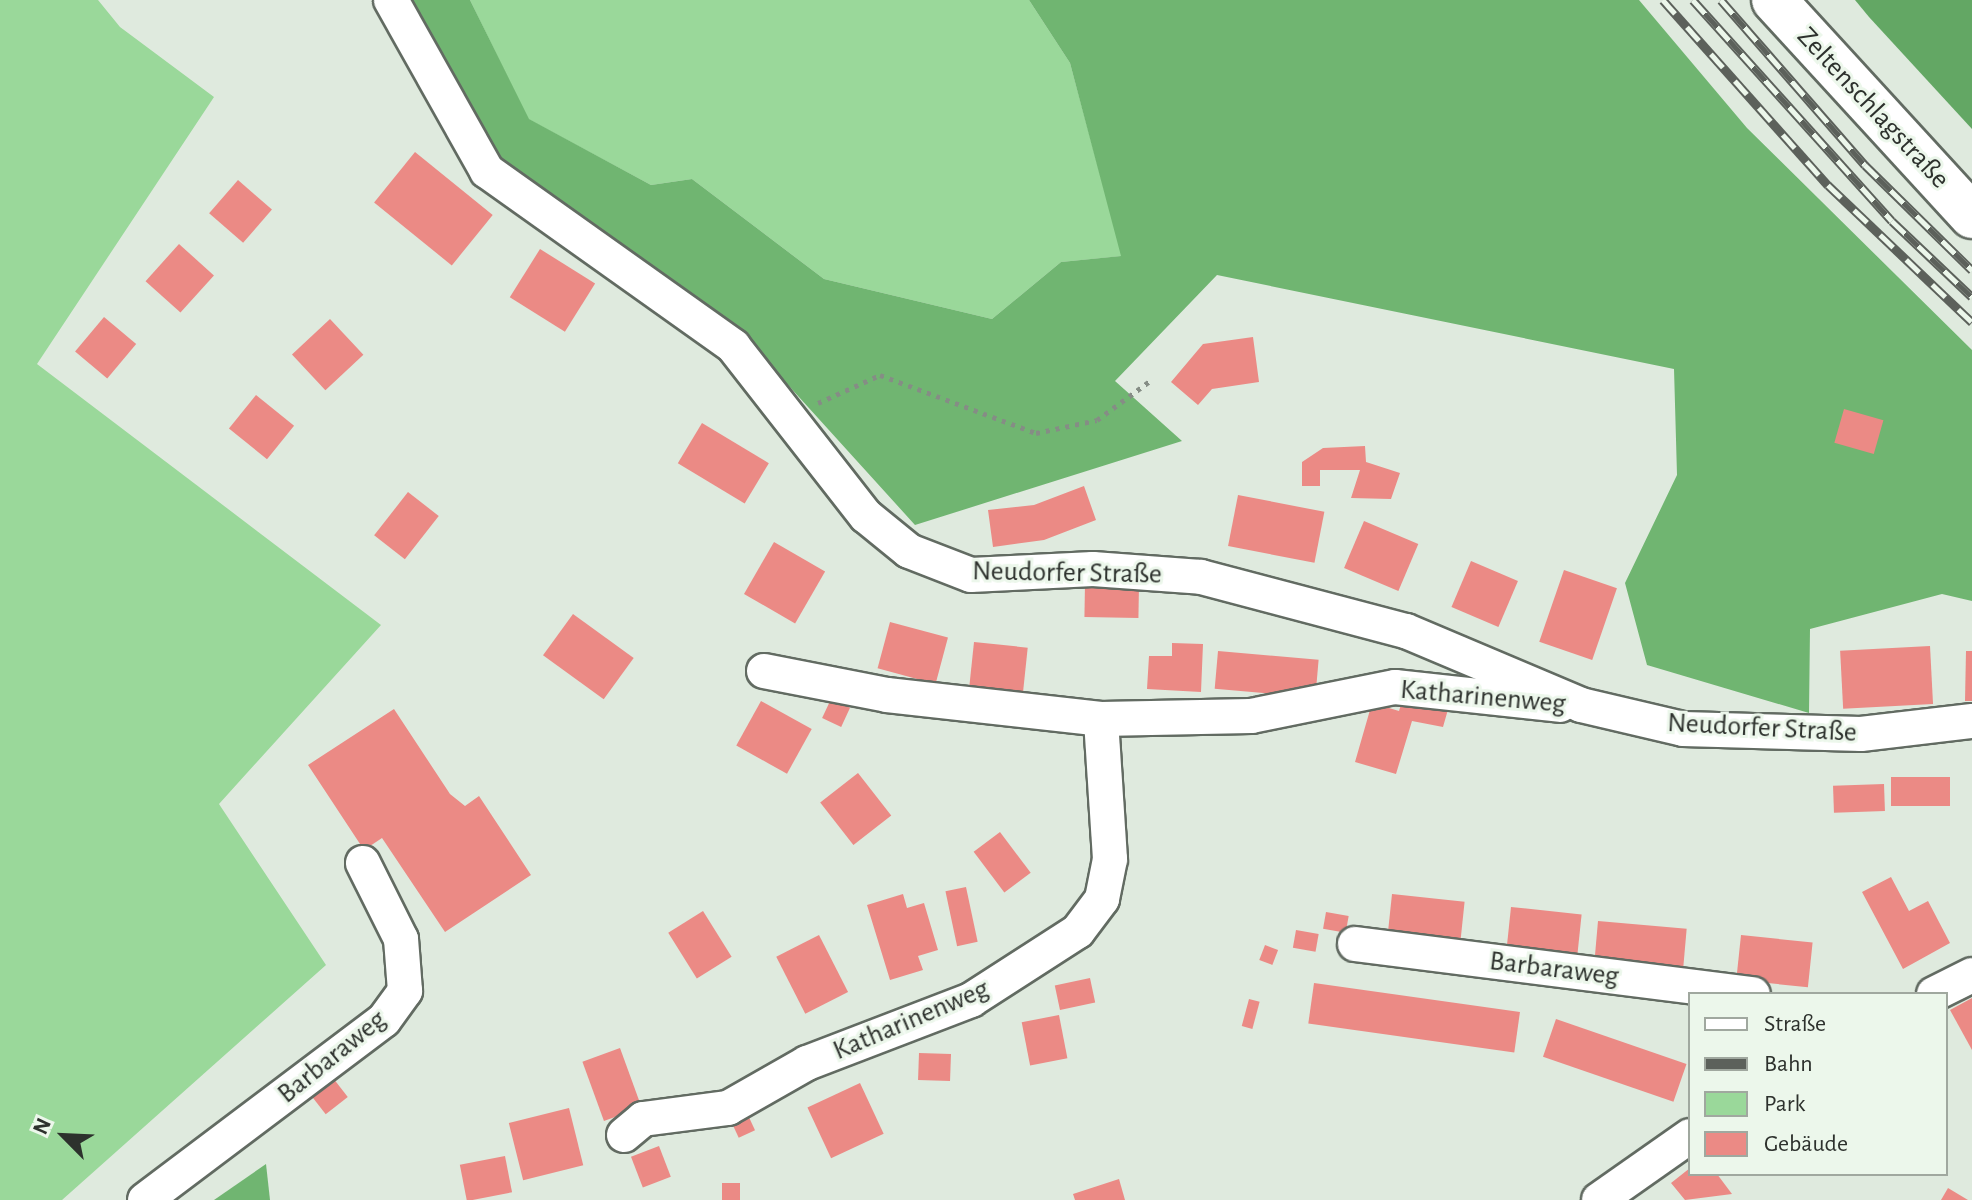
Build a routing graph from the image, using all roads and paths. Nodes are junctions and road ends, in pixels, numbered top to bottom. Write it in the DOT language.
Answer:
graph roads {
  1 [pos="391,0"];
  2 [pos="1774,0"];
  3 [pos="1972,216"];
  4 [pos="1151,380"];
  5 [pos="788,416"];
  6 [pos="764,671"];
  7 [pos="1581,705"];
  8 [pos="1101,719"];
  9 [pos="1972,721"];
  10 [pos="363,863"];
  11 [pos="1355,944"];
  12 [pos="1972,975"];
  13 [pos="1737,992"];
  14 [pos="1938,992"];
  15 [pos="624,1135"];
  16 [pos="1688,1137"];
  17 [pos="145,1200"];
  18 [pos="1599,1200"];
  1 -- 5 [label="street, Neudorfer Straße"];
  2 -- 3 [label="main road, Zeltenschlagstraße"];
  4 -- 5 [label="path"];
  5 -- 7 [label="street, Neudorfer Straße"];
  6 -- 8 [label="street, Katharinenweg"];
  7 -- 8 [label="street, Katharinenweg"];
  7 -- 9 [label="street, Neudorfer Straße"];
  8 -- 15 [label="street, Katharinenweg"];
  10 -- 17 [label="street, Barbaraweg"];
  11 -- 13 [label="street, Barbaraweg"];
  12 -- 14 [label="street"];
  16 -- 18 [label="street"];
}
